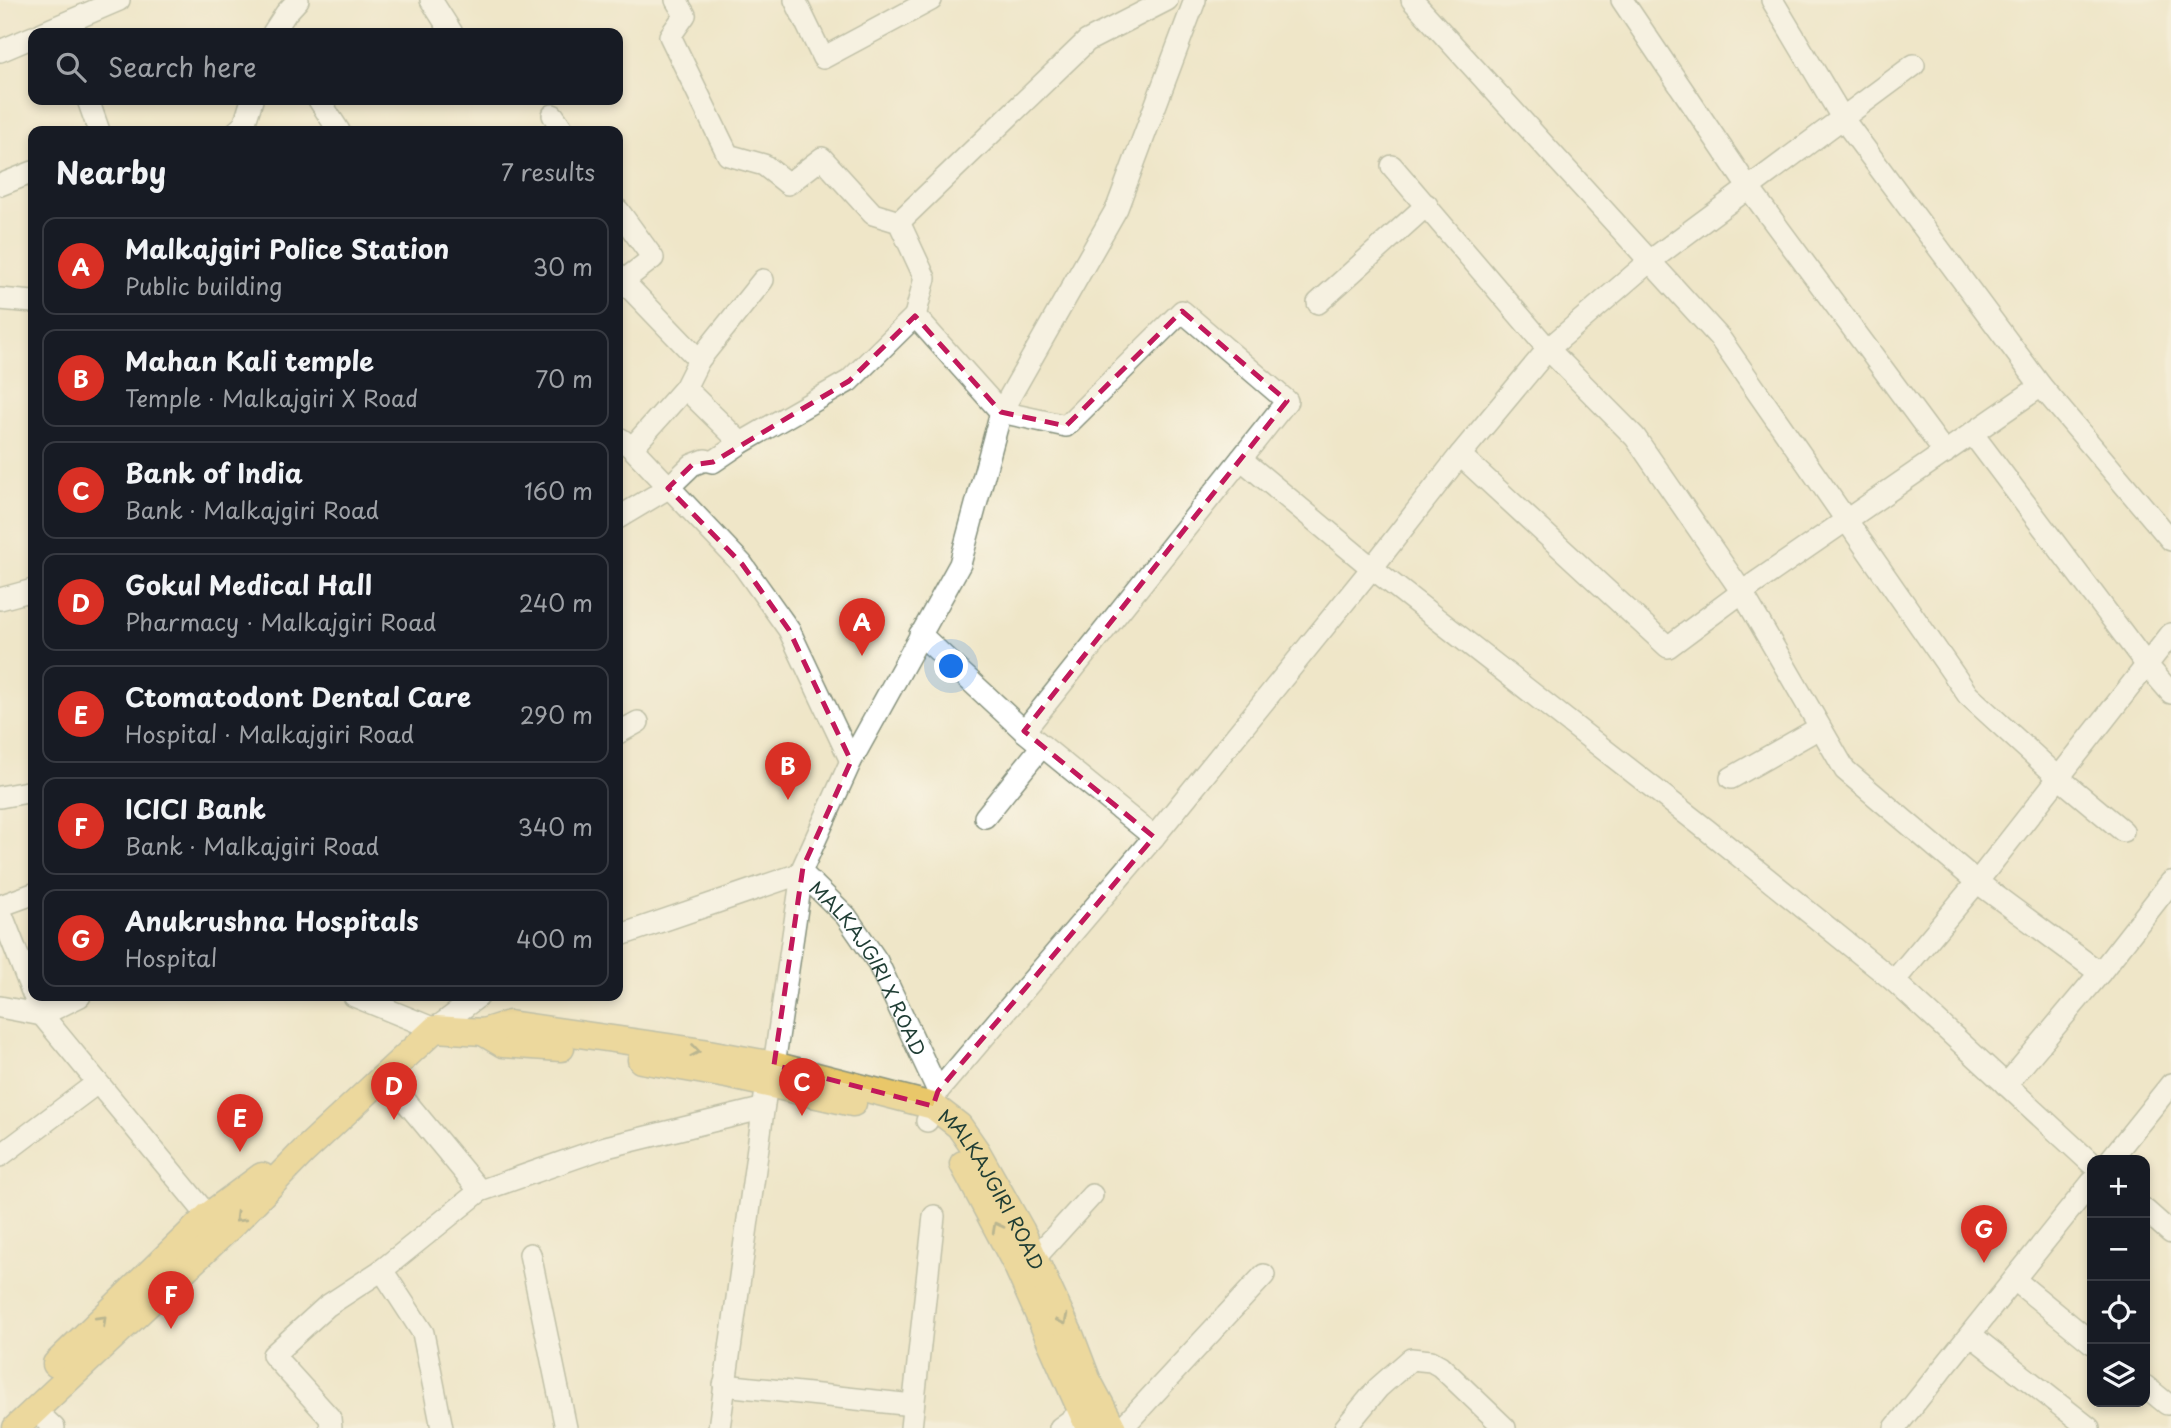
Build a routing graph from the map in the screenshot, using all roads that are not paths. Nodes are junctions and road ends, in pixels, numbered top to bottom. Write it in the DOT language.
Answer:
graph roads {
  1 [pos="119,0"];
  2 [pos="298,0"];
  3 [pos="431,0"];
  4 [pos="676,0"];
  5 [pos="795,0"];
  6 [pos="931,0"];
  7 [pos="1167,0"];
  8 [pos="1195,0"];
  9 [pos="1412,0"];
  10 [pos="1622,0"];
  11 [pos="1772,0"];
  12 [pos="61,28"];
  13 [pos="276,28"];
  14 [pos="449,28"];
  15 [pos="28,39"];
  16 [pos="0,51"];
  17 [pos="1914,65"];
  18 [pos="90,105"];
  19 [pos="250,105"];
  20 [pos="322,105"];
  21 [pos="1843,119"];
  22 [pos="98,126"];
  23 [pos="243,126"];
  24 [pos="336,126"];
  25 [pos="1392,166"];
  26 [pos="28,174"];
  27 [pos="0,185"];
  28 [pos="1748,187"];
  29 [pos="1427,205"];
  30 [pos="623,217"];
  31 [pos="899,222"];
  32 [pos="1650,261"];
  33 [pos="763,280"];
  34 [pos="623,281"];
  35 [pos="623,281"];
  36 [pos="0,299"];
  37 [pos="28,302"];
  38 [pos="1318,303"];
  39 [pos="915,316"];
  40 [pos="1548,349"];
  41 [pos="699,360"];
  42 [pos="2041,386"];
  43 [pos="685,388"];
  44 [pos="1001,412"];
  45 [pos="1972,433"];
  46 [pos="741,443"];
  47 [pos="625,445"];
  48 [pos="1945,453"];
  49 [pos="1460,455"];
  50 [pos="1241,459"];
  51 [pos="668,488"];
  52 [pos="623,513"];
  53 [pos="1847,520"];
  54 [pos="2171,540"];
  55 [pos="1372,568"];
  56 [pos="28,591"];
  57 [pos="1742,592"];
  58 [pos="0,599"];
  59 [pos="920,634"];
  60 [pos="2171,634"];
  61 [pos="2146,664"];
  62 [pos="2171,693"];
  63 [pos="638,722"];
  64 [pos="1819,728"];
  65 [pos="623,730"];
  66 [pos="1024,731"];
  67 [pos="1042,746"];
  68 [pos="850,761"];
  69 [pos="2058,777"];
  70 [pos="1731,778"];
  71 [pos="28,792"];
  72 [pos="0,797"];
  73 [pos="985,817"];
  74 [pos="2123,831"];
  75 [pos="1154,837"];
  76 [pos="802,873"];
  77 [pos="1977,882"];
  78 [pos="2171,882"];
  79 [pos="28,896"];
  80 [pos="0,908"];
  81 [pos="623,927"];
  82 [pos="2100,973"];
  83 [pos="28,981"];
  84 [pos="1894,981"];
  85 [pos="366,1001"];
  86 [pos="472,1001"];
  87 [pos="36,1002"];
  88 [pos="0,1007"];
  89 [pos="435,1029"];
  90 [pos="384,1075"];
  91 [pos="97,1083"];
  92 [pos="2171,1084"];
  93 [pos="2006,1085"];
  94 [pos="768,1087"];
  95 [pos="933,1106"];
  96 [pos="303,1152"];
  97 [pos="2114,1155"];
  98 [pos="0,1156"];
  99 [pos="2087,1159"];
  100 [pos="2087,1188"];
  101 [pos="480,1191"];
  102 [pos="1092,1195"];
  103 [pos="2150,1214"];
  104 [pos="208,1216"];
  105 [pos="934,1216"];
  106 [pos="2171,1233"];
  107 [pos="530,1254"];
  108 [pos="1034,1259"];
  109 [pos="382,1270"];
  110 [pos="1264,1276"];
  111 [pos="2015,1280"];
  112 [pos="1971,1335"];
  113 [pos="2087,1339"];
  114 [pos="724,1385"];
  115 [pos="2150,1389"];
  116 [pos="2167,1404"];
  117 [pos="913,1405"];
  118 [pos="0,1419"];
  119 [pos="25,1419"];
  120 [pos="1085,1420"];
  121 [pos="54,1428"];
  122 [pos="331,1428"];
  123 [pos="442,1428"];
  124 [pos="566,1428"];
  125 [pos="719,1428"];
  126 [pos="911,1428"];
  127 [pos="1060,1428"];
  128 [pos="1112,1428"];
  129 [pos="1122,1428"];
  130 [pos="1345,1428"];
  131 [pos="1505,1428"];
  132 [pos="1895,1428"];
  133 [pos="2089,1428"];
  1 -- 12 [label="street"];
  2 -- 13 [label="street"];
  3 -- 14 [label="street"];
  4 -- 31 [label="street"];
  5 -- 6 [label="street"];
  7 -- 31 [label="street"];
  8 -- 44 [label="street"];
  9 -- 32 [label="street"];
  10 -- 28 [label="street"];
  11 -- 21 [label="street"];
  15 -- 16 [label="street"];
  17 -- 21 [label="street"];
  18 -- 22 [label="street"];
  19 -- 23 [label="street"];
  20 -- 24 [label="street"];
  21 -- 28 [label="street"];
  21 -- 42 [label="street"];
  25 -- 29 [label="street"];
  26 -- 27 [label="street"];
  28 -- 32 [label="street"];
  28 -- 48 [label="street"];
  29 -- 38 [label="street"];
  29 -- 40 [label="street"];
  30 -- 35 [label="street"];
  31 -- 39 [label="street"];
  32 -- 40 [label="street"];
  32 -- 53 [label="street"];
  33 -- 41 [label="street"];
  34 -- 41 [label="street"];
  36 -- 37 [label="street"];
  39 -- 44 [label="street"];
  39 -- 46 [label="street"];
  40 -- 49 [label="street"];
  40 -- 57 [label="street"];
  41 -- 43 [label="street"];
  42 -- 45 [label="street"];
  42 -- 54 [label="street"];
  43 -- 46 [label="street"];
  43 -- 47 [label="street"];
  44 -- 50 [label="street"];
  44 -- 59 [label="street"];
  45 -- 48 [label="street"];
  45 -- 61 [label="street"];
  46 -- 51 [label="street"];
  47 -- 51 [label="street"];
  48 -- 53 [label="street"];
  49 -- 55 [label="street"];
  49 -- 57 [label="street"];
  50 -- 55 [label="street"];
  50 -- 66 [label="street"];
  51 -- 52 [label="street"];
  51 -- 68 [label="street"];
  53 -- 57 [label="street"];
  53 -- 69 [label="street"];
  55 -- 75 [label="street"];
  55 -- 84 [label="street"];
  56 -- 58 [label="street"];
  57 -- 64 [label="street"];
  59 -- 66 [label="street"];
  59 -- 68 [label="street"];
  60 -- 61 [label="street"];
  61 -- 62 [label="street"];
  61 -- 69 [label="street"];
  63 -- 65 [label="street"];
  64 -- 70 [label="street"];
  64 -- 77 [label="street"];
  66 -- 67 [label="street"];
  67 -- 73 [label="street"];
  67 -- 75 [label="street"];
  68 -- 76 [label="street"];
  69 -- 74 [label="street"];
  69 -- 77 [label="street"];
  71 -- 72 [label="street"];
  75 -- 95 [label="street"];
  76 -- 81 [label="street, MALKAJGIRI X ROAD"];
  76 -- 94 [label="street"];
  76 -- 95 [label="street, MALKAJGIRI X ROAD"];
  77 -- 82 [label="street"];
  77 -- 84 [label="street"];
  78 -- 82 [label="street"];
  79 -- 80 [label="street"];
  80 -- 83 [label="street"];
  82 -- 93 [label="street"];
  84 -- 93 [label="street"];
  85 -- 89 [label="street"];
  86 -- 89 [label="street"];
  87 -- 88 [label="street"];
  87 -- 91 [label="street"];
  89 -- 90 [label="main road"];
  89 -- 94 [label="main road, MALKAJGIRI ROAD"];
  90 -- 96 [label="main road"];
  90 -- 101 [label="street"];
  91 -- 98 [label="street"];
  91 -- 104 [label="street"];
  92 -- 97 [label="street"];
  93 -- 99 [label="street"];
  94 -- 95 [label="main road, MALKAJGIRI ROAD"];
  94 -- 101 [label="street"];
  94 -- 114 [label="street"];
  95 -- 108 [label="main road, MALKAJGIRI ROAD"];
  120 -- 95 [label="main road, MALKAJGIRI ROAD, one-way"];
  96 -- 104 [label="main road"];
  96 -- 119 [label="main road, one-way"];
  100 -- 111 [label="street"];
  101 -- 109 [label="street"];
  102 -- 108 [label="street"];
  103 -- 106 [label="street"];
  118 -- 104 [label="main road, one-way"];
  105 -- 117 [label="street"];
  107 -- 124 [label="street"];
  108 -- 128 [label="main road, MALKAJGIRI ROAD, one-way"];
  109 -- 122 [label="street"];
  109 -- 123 [label="street"];
  110 -- 129 [label="street"];
  111 -- 112 [label="street"];
  111 -- 113 [label="street"];
  112 -- 132 [label="street"];
  112 -- 133 [label="street"];
  114 -- 117 [label="street"];
  114 -- 125 [label="street"];
  115 -- 116 [label="street"];
  117 -- 126 [label="street"];
  119 -- 121 [label="street"];
  120 -- 127 [label="street"];
  130 -- 131 [label="street"];
}
